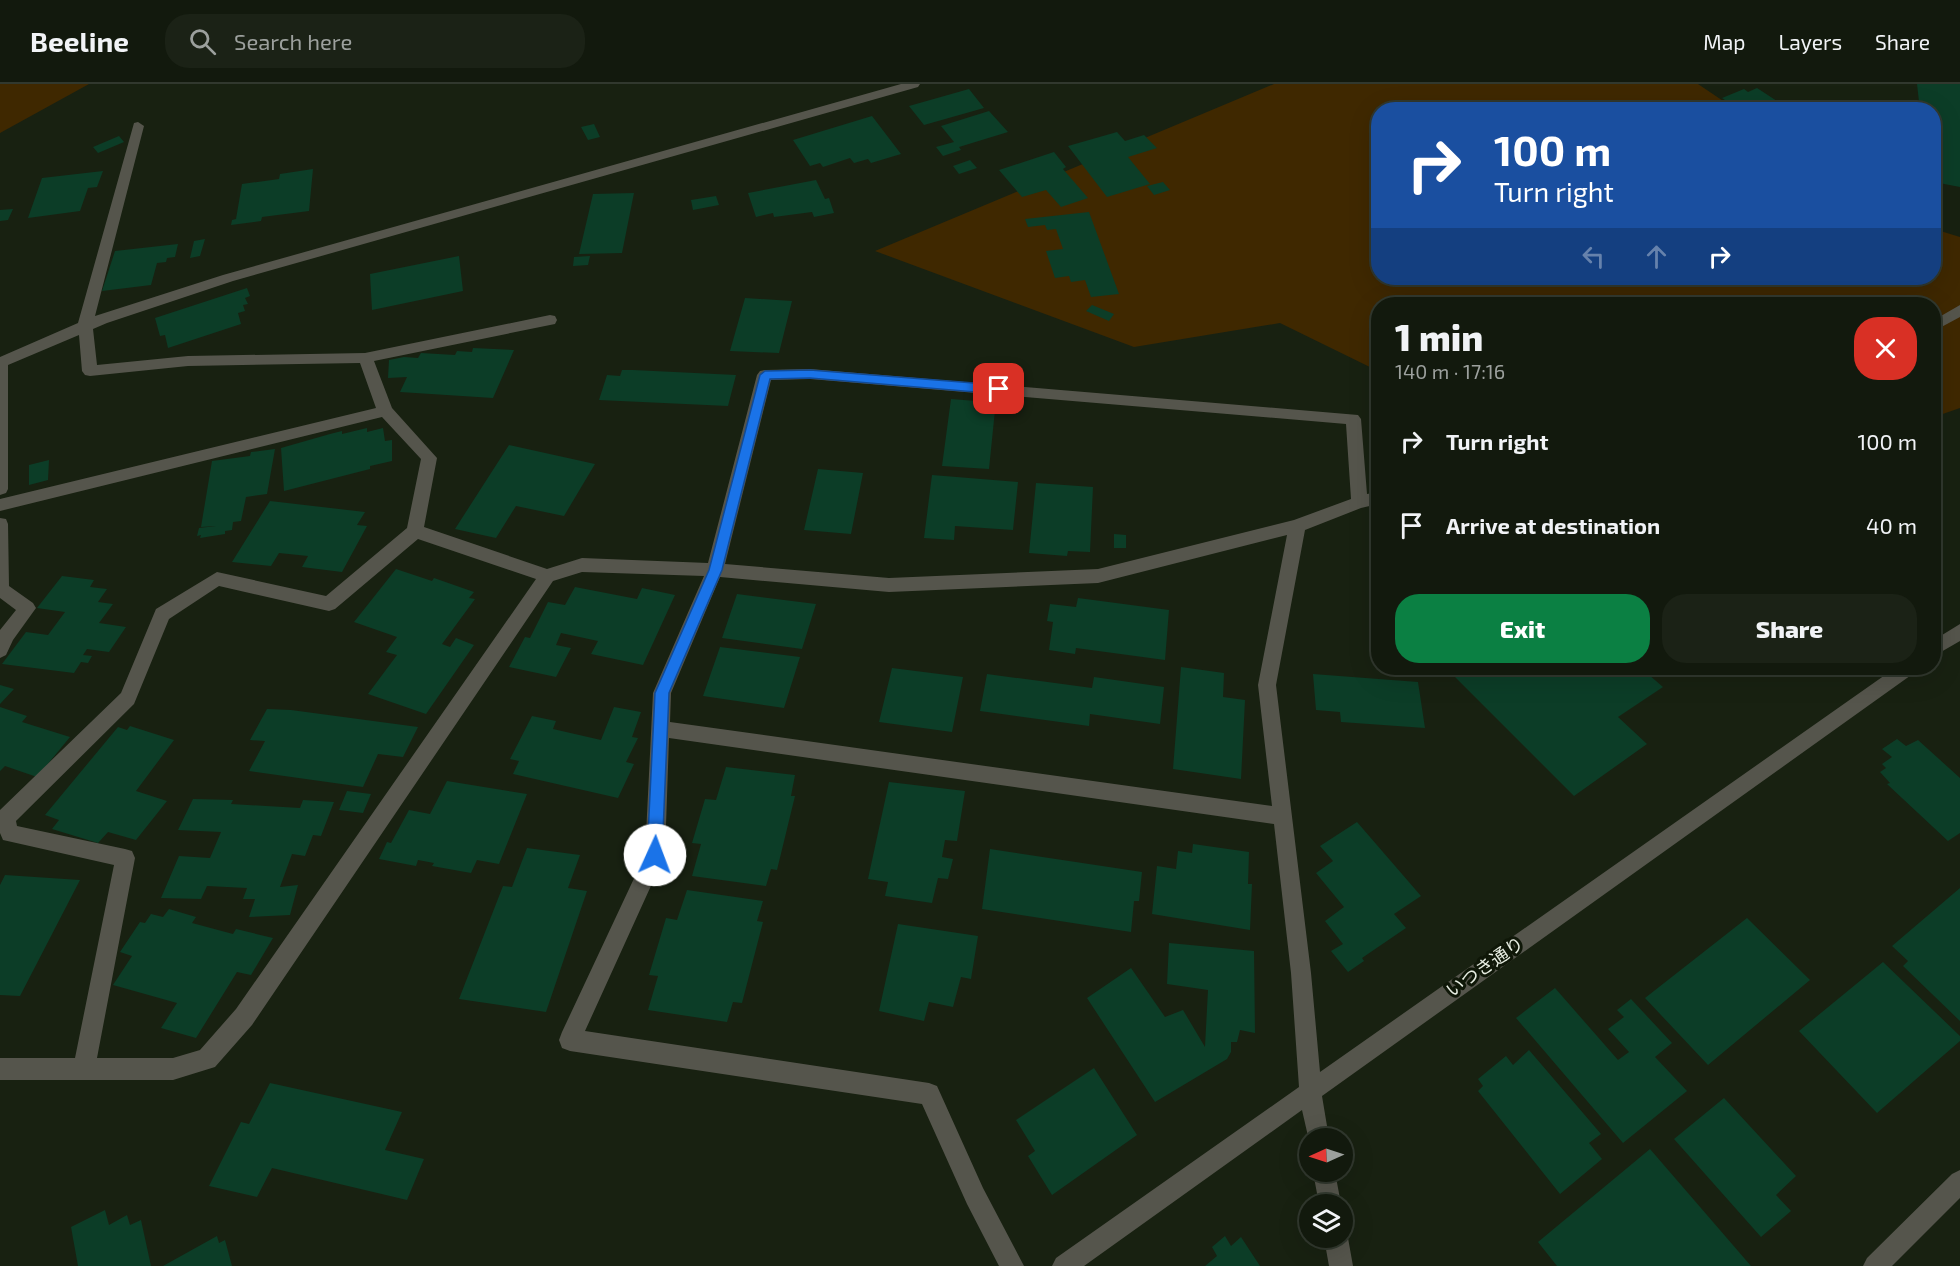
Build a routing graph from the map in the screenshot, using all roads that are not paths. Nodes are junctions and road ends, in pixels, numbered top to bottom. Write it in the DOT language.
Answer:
graph roads {
  1 [pos="914,84"];
  2 [pos="138,126"];
  3 [pos="1960,310"];
  4 [pos="550,320"];
  5 [pos="1941,322"];
  6 [pos="85,326"];
  7 [pos="365,358"];
  8 [pos="0,363"];
  9 [pos="385,411"];
  10 [pos="0,489"];
  11 [pos="1371,499"];
  12 [pos="1359,501"];
  13 [pos="0,505"];
  14 [pos="0,524"];
  15 [pos="1296,526"];
  16 [pos="415,531"];
  17 [pos="715,570"];
  18 [pos="547,576"];
  19 [pos="1960,631"];
  20 [pos="1941,645"];
  21 [pos="0,650"];
  22 [pos="1898,675"];
  23 [pos="660,729"];
  24 [pos="1282,816"];
  25 [pos="2,819"];
  26 [pos="0,1069"];
  27 [pos="84,1069"];
  28 [pos="1310,1092"];
  29 [pos="1316,1128"];
  30 [pos="1960,1182"];
  31 [pos="1338,1248"];
  32 [pos="1012,1266"];
  33 [pos="1064,1266"];
  34 [pos="1341,1266"];
  35 [pos="1875,1266"];
  1 -- 6 [label="street"];
  2 -- 6 [label="street"];
  3 -- 5 [label="street"];
  4 -- 7 [label="street"];
  6 -- 7 [label="street"];
  6 -- 8 [label="street"];
  7 -- 9 [label="street"];
  8 -- 10 [label="street"];
  9 -- 13 [label="street"];
  9 -- 16 [label="street"];
  11 -- 12 [label="street"];
  12 -- 15 [label="street"];
  12 -- 17 [label="street"];
  14 -- 21 [label="street"];
  15 -- 17 [label="street"];
  15 -- 24 [label="street"];
  16 -- 18 [label="street"];
  16 -- 25 [label="street"];
  17 -- 18 [label="street"];
  17 -- 23 [label="street"];
  18 -- 27 [label="street"];
  19 -- 20 [label="street"];
  22 -- 28 [label="street, いつき通り"];
  23 -- 24 [label="street"];
  23 -- 32 [label="street"];
  24 -- 28 [label="street"];
  25 -- 27 [label="street"];
  26 -- 27 [label="street"];
  28 -- 29 [label="street"];
  28 -- 33 [label="street, いつき通り"];
  30 -- 35 [label="street"];
  31 -- 34 [label="street"];
}
